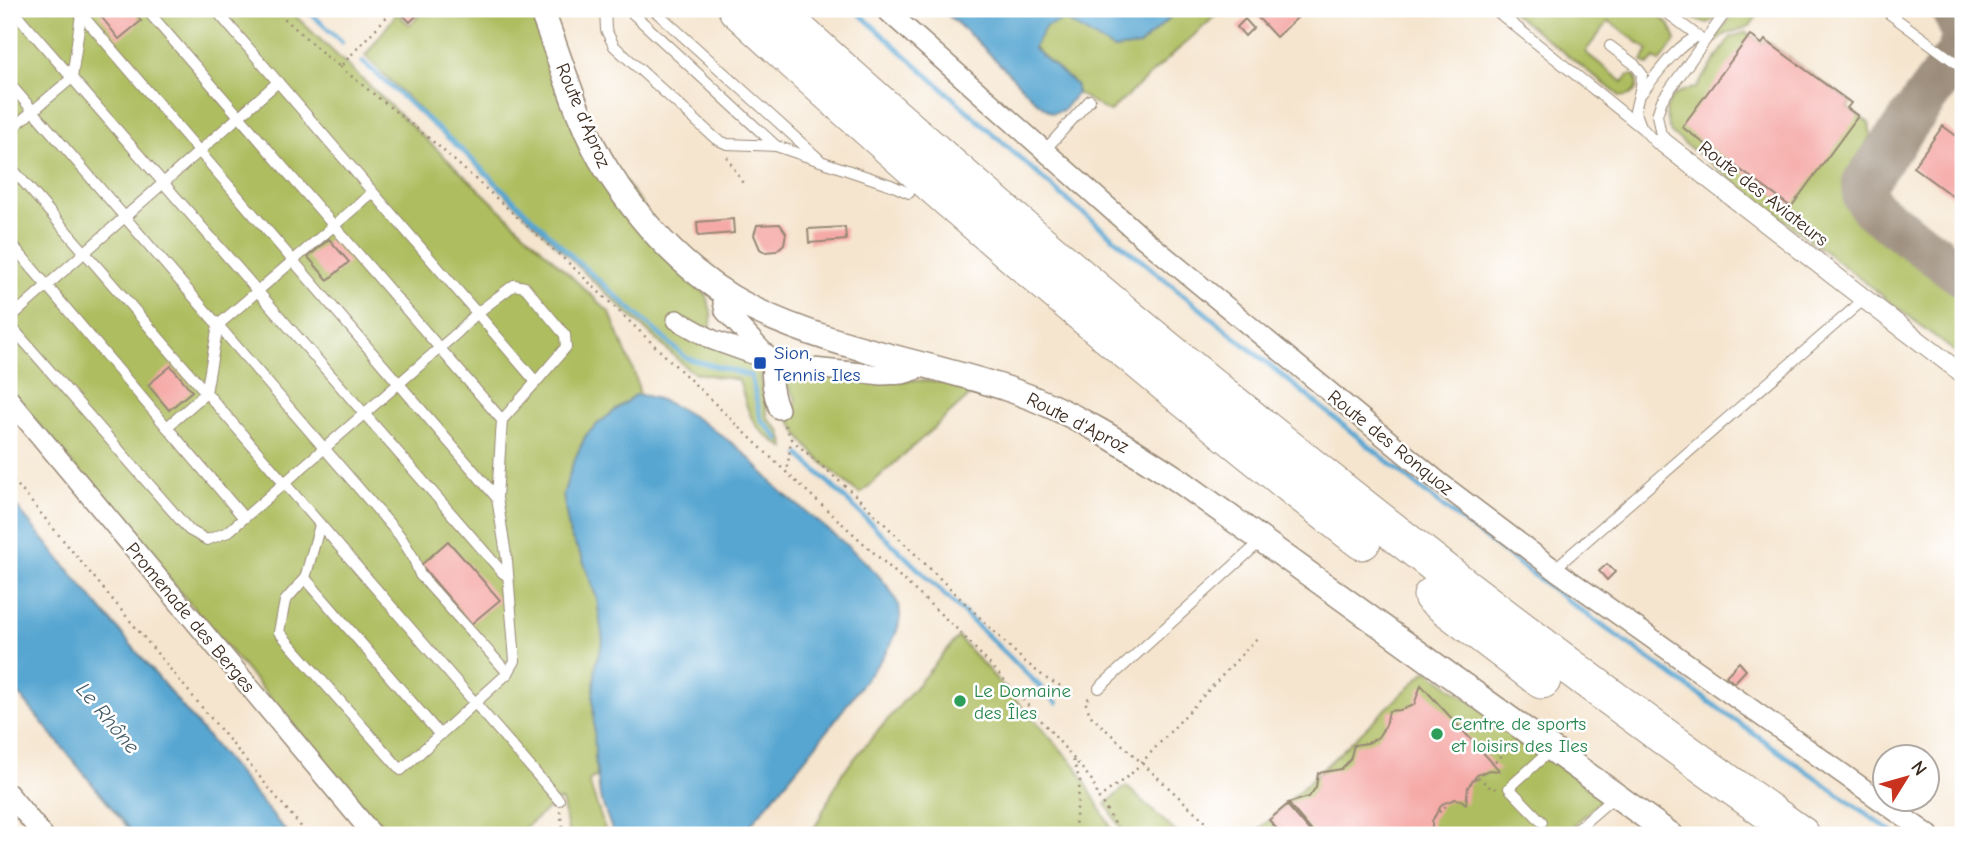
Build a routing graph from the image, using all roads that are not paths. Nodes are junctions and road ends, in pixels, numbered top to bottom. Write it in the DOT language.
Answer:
graph roads {
  1 [pos="12,9"];
  2 [pos="146,9"];
  3 [pos="215,9"];
  4 [pos="541,9"];
  5 [pos="605,9"];
  6 [pos="628,9"];
  7 [pos="653,9"];
  8 [pos="737,9"];
  9 [pos="775,9"];
  10 [pos="885,9"];
  11 [pos="1494,9"];
  12 [pos="1662,9"];
  13 [pos="1728,9"];
  14 [pos="1883,9"];
  15 [pos="81,10"];
  16 [pos="1702,39"];
  17 [pos="1610,46"];
  18 [pos="1963,68"];
  19 [pos="72,78"];
  20 [pos="278,82"];
  21 [pos="9,83"];
  22 [pos="1637,98"];
  23 [pos="1090,100"];
  24 [pos="33,111"];
  25 [pos="239,117"];
  26 [pos="1643,130"];
  27 [pos="9,131"];
  28 [pos="776,146"];
  29 [pos="199,151"];
  30 [pos="1044,151"];
  31 [pos="822,162"];
  32 [pos="9,165"];
  33 [pos="163,183"];
  34 [pos="372,193"];
  35 [pos="909,193"];
  36 [pos="125,217"];
  37 [pos="334,226"];
  38 [pos="9,241"];
  39 [pos="84,253"];
  40 [pos="293,260"];
  41 [pos="47,286"];
  42 [pos="257,292"];
  43 [pos="726,293"];
  44 [pos="1861,302"];
  45 [pos="477,313"];
  46 [pos="1084,316"];
  47 [pos="677,320"];
  48 [pos="9,322"];
  49 [pos="218,325"];
  50 [pos="440,348"];
  51 [pos="772,361"];
  52 [pos="922,364"];
  53 [pos="1963,370"];
  54 [pos="1963,379"];
  55 [pos="536,382"];
  56 [pos="399,384"];
  57 [pos="206,393"];
  58 [pos="9,399"];
  59 [pos="779,409"];
  60 [pos="363,415"];
  61 [pos="502,420"];
  62 [pos="167,427"];
  63 [pos="325,448"];
  64 [pos="284,483"];
  65 [pos="496,498"];
  66 [pos="244,518"];
  67 [pos="320,525"];
  68 [pos="1262,541"];
  69 [pos="1554,569"];
  70 [pos="508,576"];
  71 [pos="305,578"];
  72 [pos="508,673"];
  73 [pos="1099,688"];
  74 [pos="475,703"];
  75 [pos="440,735"];
  76 [pos="1551,750"];
  77 [pos="9,794"];
  78 [pos="1616,795"];
  79 [pos="559,800"];
  80 [pos="17,819"];
  81 [pos="1542,822"];
  82 [pos="43,835"];
  83 [pos="373,835"];
  84 [pos="1570,835"];
  85 [pos="1671,835"];
  86 [pos="1757,835"];
  87 [pos="1801,835"];
  88 [pos="1929,835"];
  1 -- 19 [label="lane"];
  2 -- 25 [label="lane"];
  3 -- 20 [label="lane"];
  4 -- 43 [label="street, Route d'Aproz"];
  5 -- 28 [label="lane"];
  6 -- 28 [label="lane"];
  7 -- 31 [label="lane"];
  8 -- 46 [label="highway"];
  9 -- 87 [label="highway"];
  10 -- 30 [label="street, Route des Ronquoz"];
  11 -- 26 [label="lane, Route des Aviateurs"];
  12 -- 16 [label="lane"];
  13 -- 16 [label="lane, Route des Aviateurs"];
  14 -- 18 [label="lane"];
  15 -- 19 [label="lane"];
  15 -- 29 [label="lane"];
  16 -- 22 [label="lane"];
  16 -- 53 [label="lane, Route des Aviateurs"];
  17 -- 22 [label="lane"];
  19 -- 24 [label="lane"];
  19 -- 33 [label="lane"];
  20 -- 25 [label="lane"];
  20 -- 34 [label="lane"];
  21 -- 24 [label="lane"];
  22 -- 26 [label="lane"];
  23 -- 30 [label="lane"];
  24 -- 27 [label="lane"];
  24 -- 36 [label="lane"];
  25 -- 29 [label="lane"];
  25 -- 37 [label="lane"];
  26 -- 44 [label="lane, Route des Aviateurs"];
  28 -- 31 [label="lane"];
  29 -- 33 [label="lane"];
  29 -- 40 [label="lane"];
  30 -- 69 [label="street, Route des Ronquoz"];
  31 -- 35 [label="lane"];
  32 -- 39 [label="lane"];
  33 -- 36 [label="lane"];
  33 -- 42 [label="lane"];
  34 -- 37 [label="lane"];
  34 -- 45 [label="lane"];
  35 -- 46 [label="highway"];
  36 -- 39 [label="lane"];
  36 -- 49 [label="lane"];
  37 -- 40 [label="lane"];
  37 -- 50 [label="lane"];
  38 -- 41 [label="lane"];
  39 -- 41 [label="lane"];
  39 -- 57 [label="lane"];
  40 -- 42 [label="lane"];
  40 -- 56 [label="lane"];
  41 -- 48 [label="lane"];
  41 -- 62 [label="lane"];
  42 -- 49 [label="lane"];
  42 -- 60 [label="lane"];
  43 -- 51 [label="street"];
  43 -- 52 [label="street, Route d'Aproz"];
  44 -- 54 [label="lane, Route des Aviateurs"];
  44 -- 69 [label="lane"];
  45 -- 50 [label="lane"];
  45 -- 55 [label="lane"];
  45 -- 55 [label="lane"];
  46 -- 86 [label="highway"];
  47 -- 51 [label="street"];
  48 -- 66 [label="lane"];
  49 -- 57 [label="lane"];
  49 -- 63 [label="lane"];
  50 -- 56 [label="lane"];
  50 -- 61 [label="lane"];
  51 -- 52 [label="street"];
  51 -- 59 [label="street"];
  52 -- 68 [label="street, Route d'Aproz"];
  55 -- 61 [label="lane"];
  56 -- 60 [label="lane"];
  56 -- 65 [label="lane"];
  57 -- 62 [label="lane"];
  57 -- 64 [label="lane"];
  58 -- 83 [label="street, Promenade des Berges"];
  60 -- 63 [label="lane"];
  60 -- 70 [label="lane"];
  61 -- 65 [label="lane"];
  62 -- 66 [label="lane"];
  63 -- 64 [label="lane"];
  63 -- 72 [label="lane"];
  64 -- 66 [label="lane"];
  64 -- 67 [label="lane"];
  65 -- 70 [label="lane"];
  67 -- 71 [label="lane"];
  67 -- 74 [label="lane"];
  68 -- 73 [label="lane"];
  68 -- 76 [label="street, Route d'Aproz"];
  69 -- 88 [label="street, Route des Ronquoz"];
  70 -- 72 [label="lane"];
  71 -- 75 [label="lane"];
  71 -- 75 [label="lane"];
  72 -- 74 [label="lane"];
  74 -- 75 [label="lane"];
  74 -- 79 [label="lane"];
  76 -- 78 [label="street, Route d'Aproz"];
  76 -- 81 [label="lane"];
  77 -- 80 [label="street"];
  78 -- 84 [label="lane"];
  78 -- 85 [label="street, Route d'Aproz"];
  80 -- 82 [label="street"];
}
